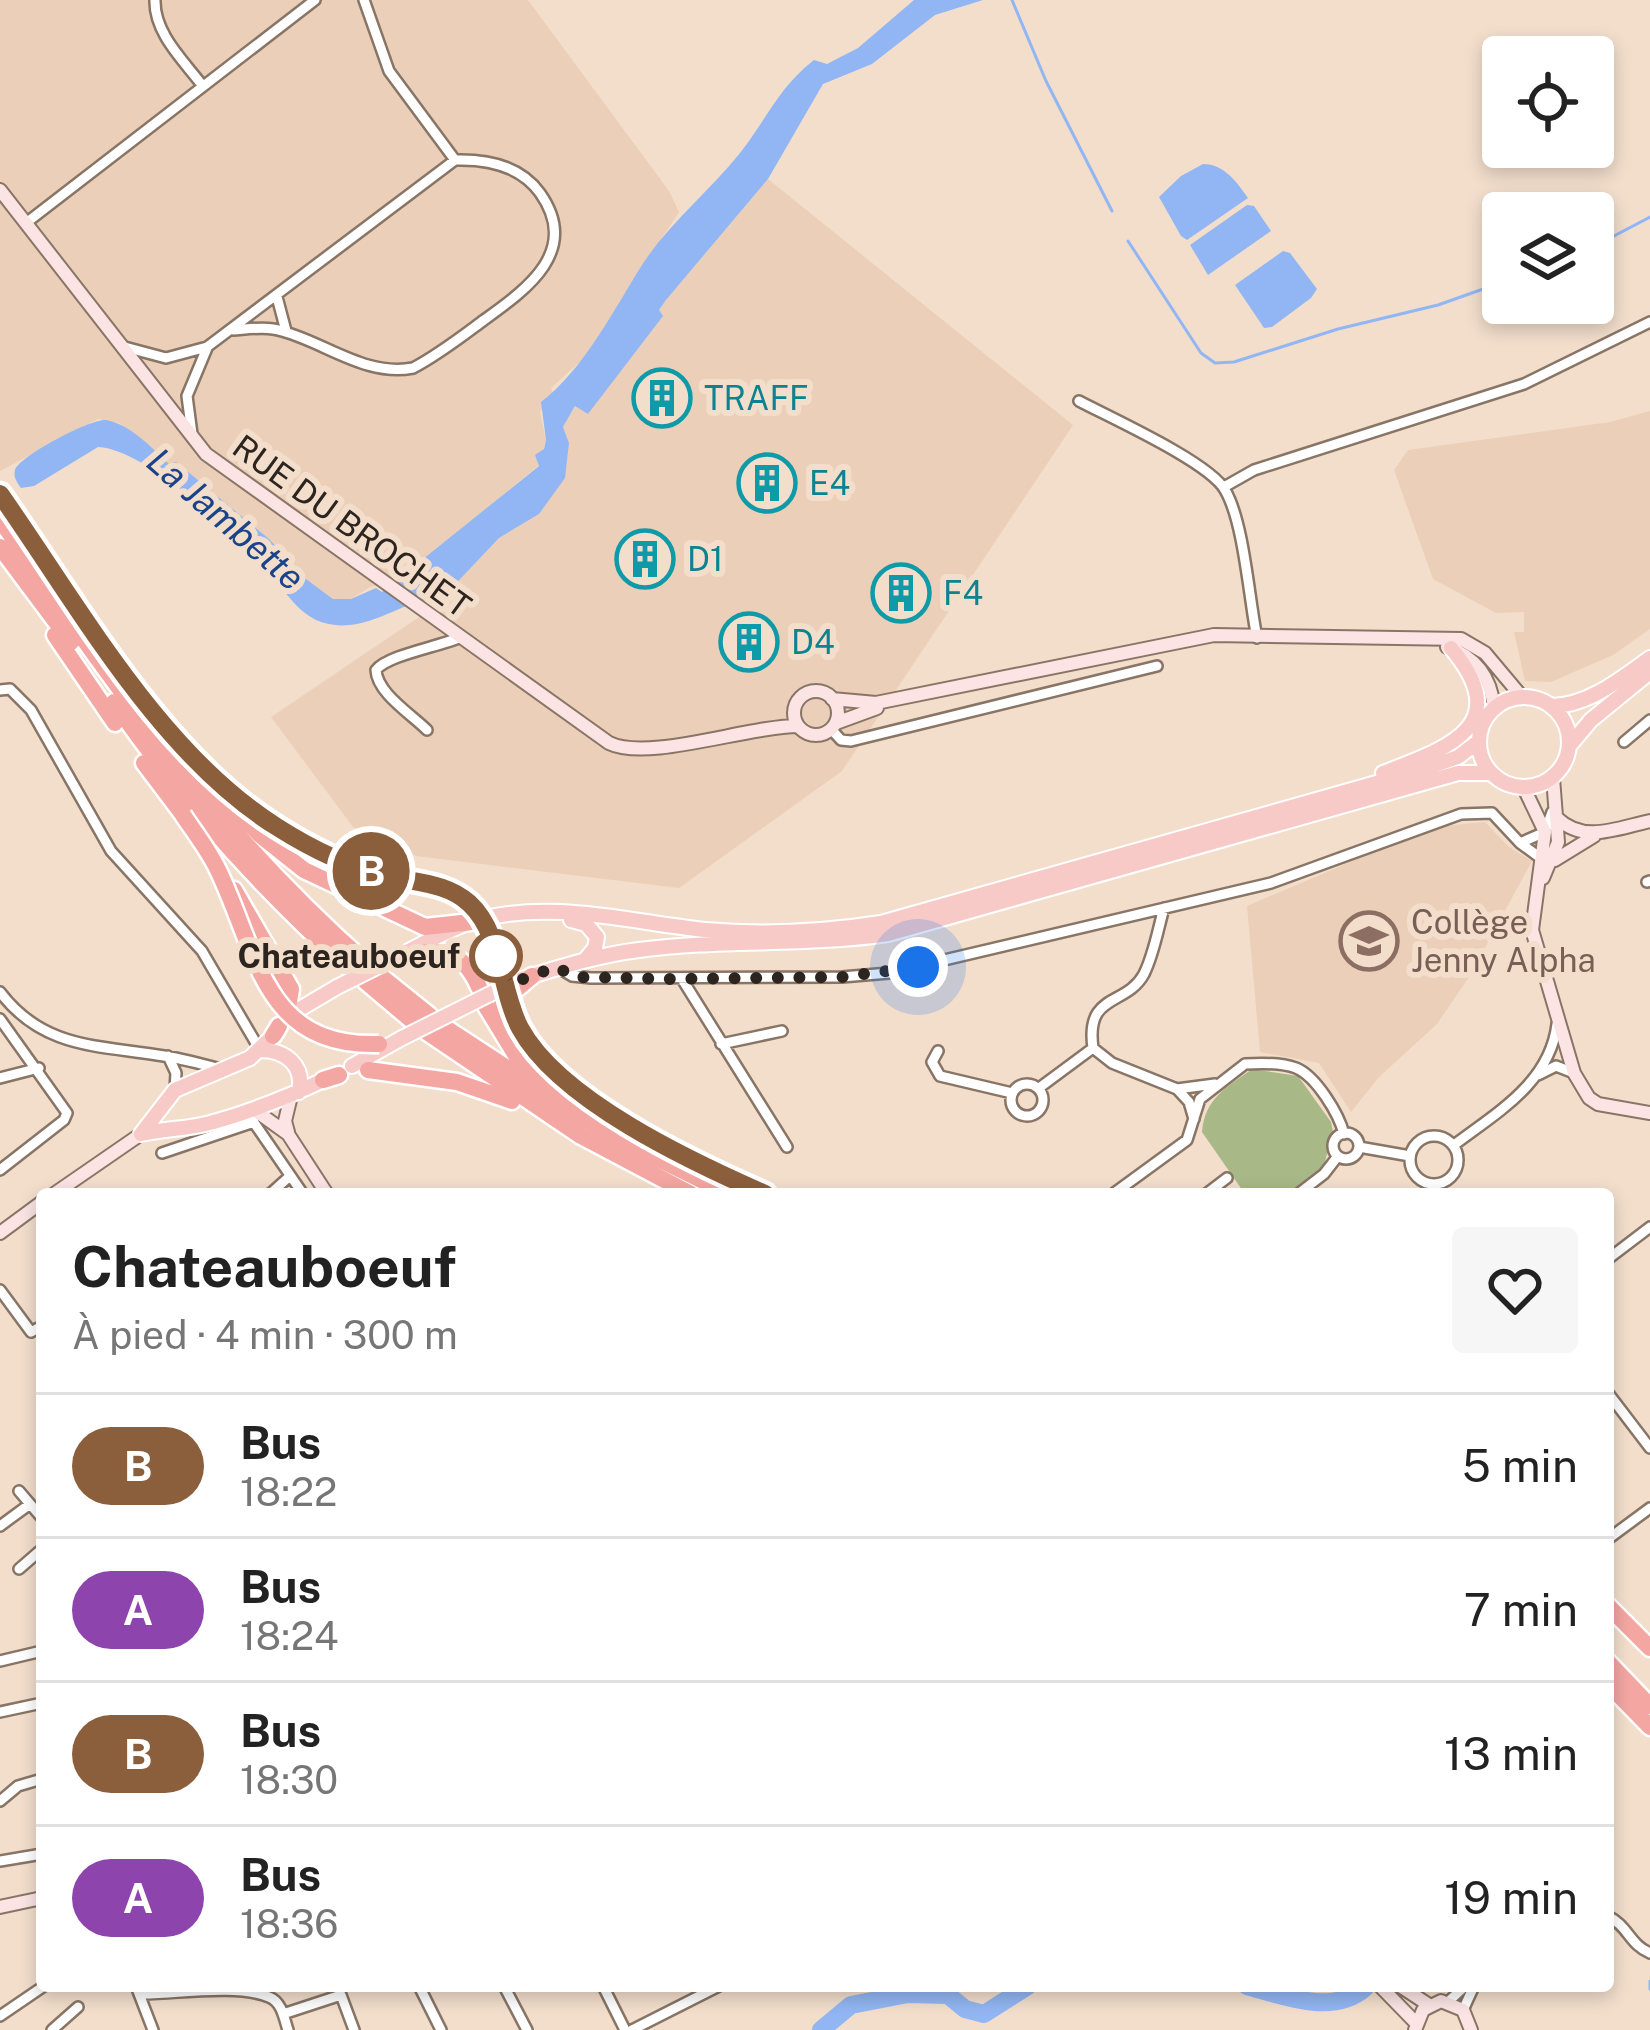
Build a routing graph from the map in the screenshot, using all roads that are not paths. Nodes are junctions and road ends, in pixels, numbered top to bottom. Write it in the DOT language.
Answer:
graph roads {
  1 [pos="155,0"];
  2 [pos="315,0"];
  3 [pos="364,0"];
  4 [pos="202,85"];
  5 [pos="455,160"];
  6 [pos="0,190"];
  7 [pos="26,223"];
  8 [pos="277,297"];
  9 [pos="1650,322"];
  10 [pos="233,330"];
  11 [pos="286,332"];
  12 [pos="121,346"];
  13 [pos="207,347"];
  14 [pos="1079,401"];
  15 [pos="193,440"];
  16 [pos="1224,487"];
  17 [pos="0,519"];
  18 [pos="0,547"];
  19 [pos="460,637"];
  20 [pos="1256,637"];
  21 [pos="1443,643"];
  22 [pos="89,650"];
  23 [pos="1650,658"];
  24 [pos="1157,666"];
  25 [pos="1650,672"];
  26 [pos="0,690"];
  27 [pos="1522,697"];
  28 [pos="832,699"];
  29 [pos="795,705"];
  30 [pos="877,706"];
  31 [pos="1551,706"];
  32 [pos="1494,708"];
  33 [pos="1650,720"];
  34 [pos="765,726"];
  35 [pos="798,726"];
  36 [pos="834,726"];
  37 [pos="427,730"];
  38 [pos="1479,741"];
  39 [pos="1624,742"];
  40 [pos="1570,745"];
  41 [pos="1491,773"];
  42 [pos="1553,778"];
  43 [pos="1524,788"];
  44 [pos="1287,808"];
  45 [pos="1555,812"];
  46 [pos="183,815"];
  47 [pos="1650,821"];
  48 [pos="1544,832"];
  49 [pos="1600,832"];
  50 [pos="1520,843"];
  51 [pos="1547,860"];
  52 [pos="1164,908"];
  53 [pos="537,911"];
  54 [pos="1138,913"];
  55 [pos="471,922"];
  56 [pos="1156,937"];
  57 [pos="393,959"];
  58 [pos="586,959"];
  59 [pos="556,967"];
  60 [pos="366,973"];
  61 [pos="532,976"];
  62 [pos="682,979"];
  63 [pos="513,986"];
  64 [pos="479,988"];
  65 [pos="0,992"];
  66 [pos="486,1006"];
  67 [pos="291,1011"];
  68 [pos="0,1019"];
  69 [pos="1557,1019"];
  70 [pos="429,1024"];
  71 [pos="277,1030"];
  72 [pos="782,1031"];
  73 [pos="400,1039"];
  74 [pos="721,1044"];
  75 [pos="1093,1048"];
  76 [pos="260,1050"];
  77 [pos="938,1051"];
  78 [pos="168,1056"];
  79 [pos="39,1068"];
  80 [pos="224,1069"];
  81 [pos="343,1073"];
  82 [pos="1574,1073"];
  83 [pos="1538,1075"];
  84 [pos="0,1078"];
  85 [pos="1216,1084"];
  86 [pos="1039,1088"];
  87 [pos="1177,1089"];
  88 [pos="295,1094"];
  89 [pos="1012,1094"];
  90 [pos="171,1096"];
  91 [pos="1650,1113"];
  92 [pos="251,1114"];
  93 [pos="1194,1119"];
  94 [pos="610,1124"];
  95 [pos="186,1126"];
  96 [pos="1344,1133"];
  97 [pos="141,1134"];
  98 [pos="288,1134"];
  99 [pos="581,1136"];
  100 [pos="1454,1145"];
  101 [pos="787,1147"];
  102 [pos="1359,1147"];
  103 [pos="161,1153"];
  104 [pos="1338,1156"];
  105 [pos="1410,1156"];
  106 [pos="0,1170"];
  107 [pos="290,1176"];
  108 [pos="1227,1178"];
  109 [pos="63,1188"];
  110 [pos="277,1188"];
  111 [pos="299,1188"];
  112 [pos="323,1188"];
  113 [pos="697,1188"];
  114 [pos="697,1188"];
  115 [pos="698,1188"];
  116 [pos="1121,1188"];
  117 [pos="1214,1188"];
  118 [pos="1306,1188"];
  119 [pos="1430,1188"];
  120 [pos="1433,1188"];
  121 [pos="36,1206"];
  122 [pos="1650,1227"];
  123 [pos="0,1233"];
  124 [pos="1614,1254"];
  125 [pos="0,1290"];
  126 [pos="36,1330"];
  127 [pos="1614,1401"];
  128 [pos="1650,1448"];
  129 [pos="20,1491"];
  130 [pos="30,1504"];
  131 [pos="1650,1508"];
  132 [pos="36,1511"];
  133 [pos="0,1526"];
  134 [pos="1614,1535"];
  135 [pos="36,1555"];
  136 [pos="19,1569"];
  137 [pos="1614,1612"];
  138 [pos="1650,1648"];
  139 [pos="36,1652"];
  140 [pos="0,1661"];
  141 [pos="1614,1668"];
  142 [pos="1614,1690"];
  143 [pos="36,1703"];
  144 [pos="1650,1703"];
  145 [pos="0,1712"];
  146 [pos="1650,1726"];
  147 [pos="36,1781"];
  148 [pos="0,1801"];
  149 [pos="36,1855"];
  150 [pos="0,1861"];
  151 [pos="36,1899"];
  152 [pos="0,1907"];
  153 [pos="1614,1920"];
  154 [pos="1650,1953"];
  155 [pos="36,1991"];
  156 [pos="139,1992"];
  157 [pos="250,1992"];
  158 [pos="422,1992"];
  159 [pos="507,1992"];
  160 [pos="606,1992"];
  161 [pos="707,1992"];
  162 [pos="1385,1992"];
  163 [pos="1409,1992"];
  164 [pos="1459,1992"];
  165 [pos="1448,2002"];
  166 [pos="1429,2005"];
  167 [pos="78,2007"];
  168 [pos="283,2014"];
  169 [pos="0,2016"];
  170 [pos="1468,2020"];
  171 [pos="1416,2026"];
  172 [pos="52,2030"];
  173 [pos="153,2030"];
  174 [pos="288,2030"];
  175 [pos="354,2030"];
  176 [pos="441,2030"];
  177 [pos="526,2030"];
  178 [pos="628,2030"];
  179 [pos="1488,2030"];
  1 -- 4 [label="street"];
  2 -- 4 [label="street"];
  3 -- 5 [label="street"];
  4 -- 7 [label="street"];
  5 -- 8 [label="street"];
  5 -- 11 [label="street"];
  6 -- 7 [label="main road, RUE DU BROCHET"];
  7 -- 12 [label="main road, RUE DU BROCHET"];
  8 -- 10 [label="street"];
  8 -- 11 [label="street"];
  9 -- 16 [label="street"];
  10 -- 11 [label="street"];
  10 -- 13 [label="street"];
  12 -- 13 [label="street"];
  12 -- 15 [label="main road, RUE DU BROCHET"];
  13 -- 15 [label="street"];
  14 -- 16 [label="street"];
  15 -- 19 [label="main road, RUE DU BROCHET"];
  16 -- 20 [label="street"];
  17 -- 22 [label="highway"];
  18 -- 46 [label="highway"];
  18 -- 60 [label="highway"];
  19 -- 34 [label="main road, RUE DU BROCHET"];
  19 -- 37 [label="street"];
  20 -- 21 [label="main road"];
  20 -- 30 [label="main road"];
  21 -- 27 [label="main road"];
  21 -- 32 [label="main road"];
  21 -- 44 [label="main road"];
  22 -- 55 [label="highway"];
  22 -- 60 [label="highway"];
  23 -- 31 [label="main road"];
  24 -- 36 [label="street"];
  25 -- 40 [label="main road"];
  26 -- 76 [label="street"];
  27 -- 31 [label="main road"];
  27 -- 32 [label="main road"];
  28 -- 29 [label="main road"];
  28 -- 30 [label="main road"];
  28 -- 36 [label="main road"];
  29 -- 34 [label="main road, RUE DU BROCHET"];
  29 -- 35 [label="main road"];
  30 -- 36 [label="main road"];
  31 -- 40 [label="main road"];
  32 -- 38 [label="main road"];
  33 -- 39 [label="street"];
  34 -- 35 [label="main road, RUE DU BROCHET"];
  35 -- 36 [label="main road"];
  38 -- 41 [label="main road"];
  38 -- 44 [label="main road"];
  40 -- 42 [label="main road"];
  41 -- 43 [label="main road"];
  41 -- 58 [label="main road"];
  42 -- 43 [label="main road"];
  42 -- 45 [label="main road"];
  43 -- 48 [label="main road"];
  44 -- 53 [label="main road"];
  45 -- 48 [label="street"];
  45 -- 49 [label="main road"];
  45 -- 51 [label="main road"];
  46 -- 67 [label="highway, bridge"];
  46 -- 73 [label="highway, bridge"];
  47 -- 49 [label="main road"];
  48 -- 50 [label="street"];
  48 -- 51 [label="main road"];
  49 -- 51 [label="main road"];
  50 -- 51 [label="street"];
  50 -- 52 [label="street"];
  51 -- 69 [label="main road"];
  52 -- 54 [label="street"];
  52 -- 56 [label="street"];
  53 -- 55 [label="main road"];
  53 -- 58 [label="main road"];
  54 -- 56 [label="street"];
  54 -- 62 [label="street"];
  55 -- 57 [label="main road"];
  56 -- 75 [label="street"];
  57 -- 64 [label="highway"];
  57 -- 67 [label="main road, bridge"];
  58 -- 59 [label="main road"];
  59 -- 61 [label="main road"];
  59 -- 62 [label="street"];
  60 -- 70 [label="highway"];
  61 -- 63 [label="highway"];
  62 -- 74 [label="street"];
  63 -- 73 [label="main road, bridge"];
  63 -- 94 [label="highway"];
  65 -- 78 [label="street"];
  66 -- 94 [label="highway"];
  68 -- 79 [label="street"];
  69 -- 82 [label="main road"];
  69 -- 83 [label="street"];
  70 -- 99 [label="highway"];
  70 -- 113 [label="highway"];
  71 -- 76 [label="main road"];
  72 -- 74 [label="street"];
  73 -- 81 [label="main road"];
  74 -- 101 [label="street"];
  75 -- 86 [label="street"];
  75 -- 87 [label="street"];
  76 -- 80 [label="main road"];
  76 -- 88 [label="main road"];
  77 -- 89 [label="street"];
  78 -- 80 [label="street"];
  78 -- 90 [label="street"];
  79 -- 84 [label="street"];
  79 -- 106 [label="street"];
  80 -- 90 [label="main road"];
  81 -- 88 [label="main road"];
  81 -- 99 [label="highway"];
  82 -- 83 [label="street"];
  82 -- 91 [label="main road"];
  83 -- 100 [label="street"];
  85 -- 87 [label="street"];
  85 -- 93 [label="street"];
  85 -- 96 [label="street"];
  86 -- 89 [label="street"];
  86 -- 89 [label="street"];
  87 -- 93 [label="street"];
  88 -- 92 [label="main road"];
  88 -- 98 [label="main road"];
  90 -- 95 [label="main road"];
  90 -- 97 [label="main road"];
  92 -- 95 [label="main road"];
  92 -- 98 [label="main road"];
  92 -- 103 [label="street"];
  92 -- 107 [label="street"];
  93 -- 116 [label="street"];
  94 -- 115 [label="highway"];
  95 -- 97 [label="main road"];
  96 -- 102 [label="street"];
  96 -- 104 [label="street"];
  97 -- 109 [label="main road"];
  98 -- 112 [label="main road"];
  99 -- 114 [label="highway"];
  100 -- 105 [label="street"];
  100 -- 120 [label="street"];
  102 -- 104 [label="street"];
  102 -- 105 [label="street"];
  104 -- 118 [label="street"];
  105 -- 119 [label="street"];
  107 -- 110 [label="street"];
  107 -- 111 [label="street"];
  108 -- 117 [label="street"];
  121 -- 123 [label="main road"];
  122 -- 124 [label="street"];
  125 -- 126 [label="street"];
  127 -- 128 [label="street"];
  129 -- 130 [label="street"];
  130 -- 132 [label="street"];
  130 -- 133 [label="street"];
  131 -- 134 [label="street"];
  135 -- 136 [label="street"];
  137 -- 138 [label="highway"];
  139 -- 140 [label="street"];
  141 -- 144 [label="highway"];
  142 -- 146 [label="highway"];
  143 -- 145 [label="street"];
  147 -- 148 [label="street"];
  149 -- 150 [label="street"];
  151 -- 152 [label="main road"];
  153 -- 154 [label="street"];
  155 -- 169 [label="street"];
  156 -- 173 [label="street"];
  157 -- 168 [label="street"];
  158 -- 176 [label="street"];
  159 -- 177 [label="street"];
  160 -- 178 [label="street"];
  161 -- 178 [label="street"];
  162 -- 171 [label="main road"];
  163 -- 166 [label="main road"];
  164 -- 165 [label="street"];
  165 -- 166 [label="main road"];
  165 -- 170 [label="main road"];
  166 -- 171 [label="main road"];
  167 -- 172 [label="street"];
  168 -- 174 [label="street"];
  168 -- 175 [label="street"];
  170 -- 179 [label="main road"];
}
